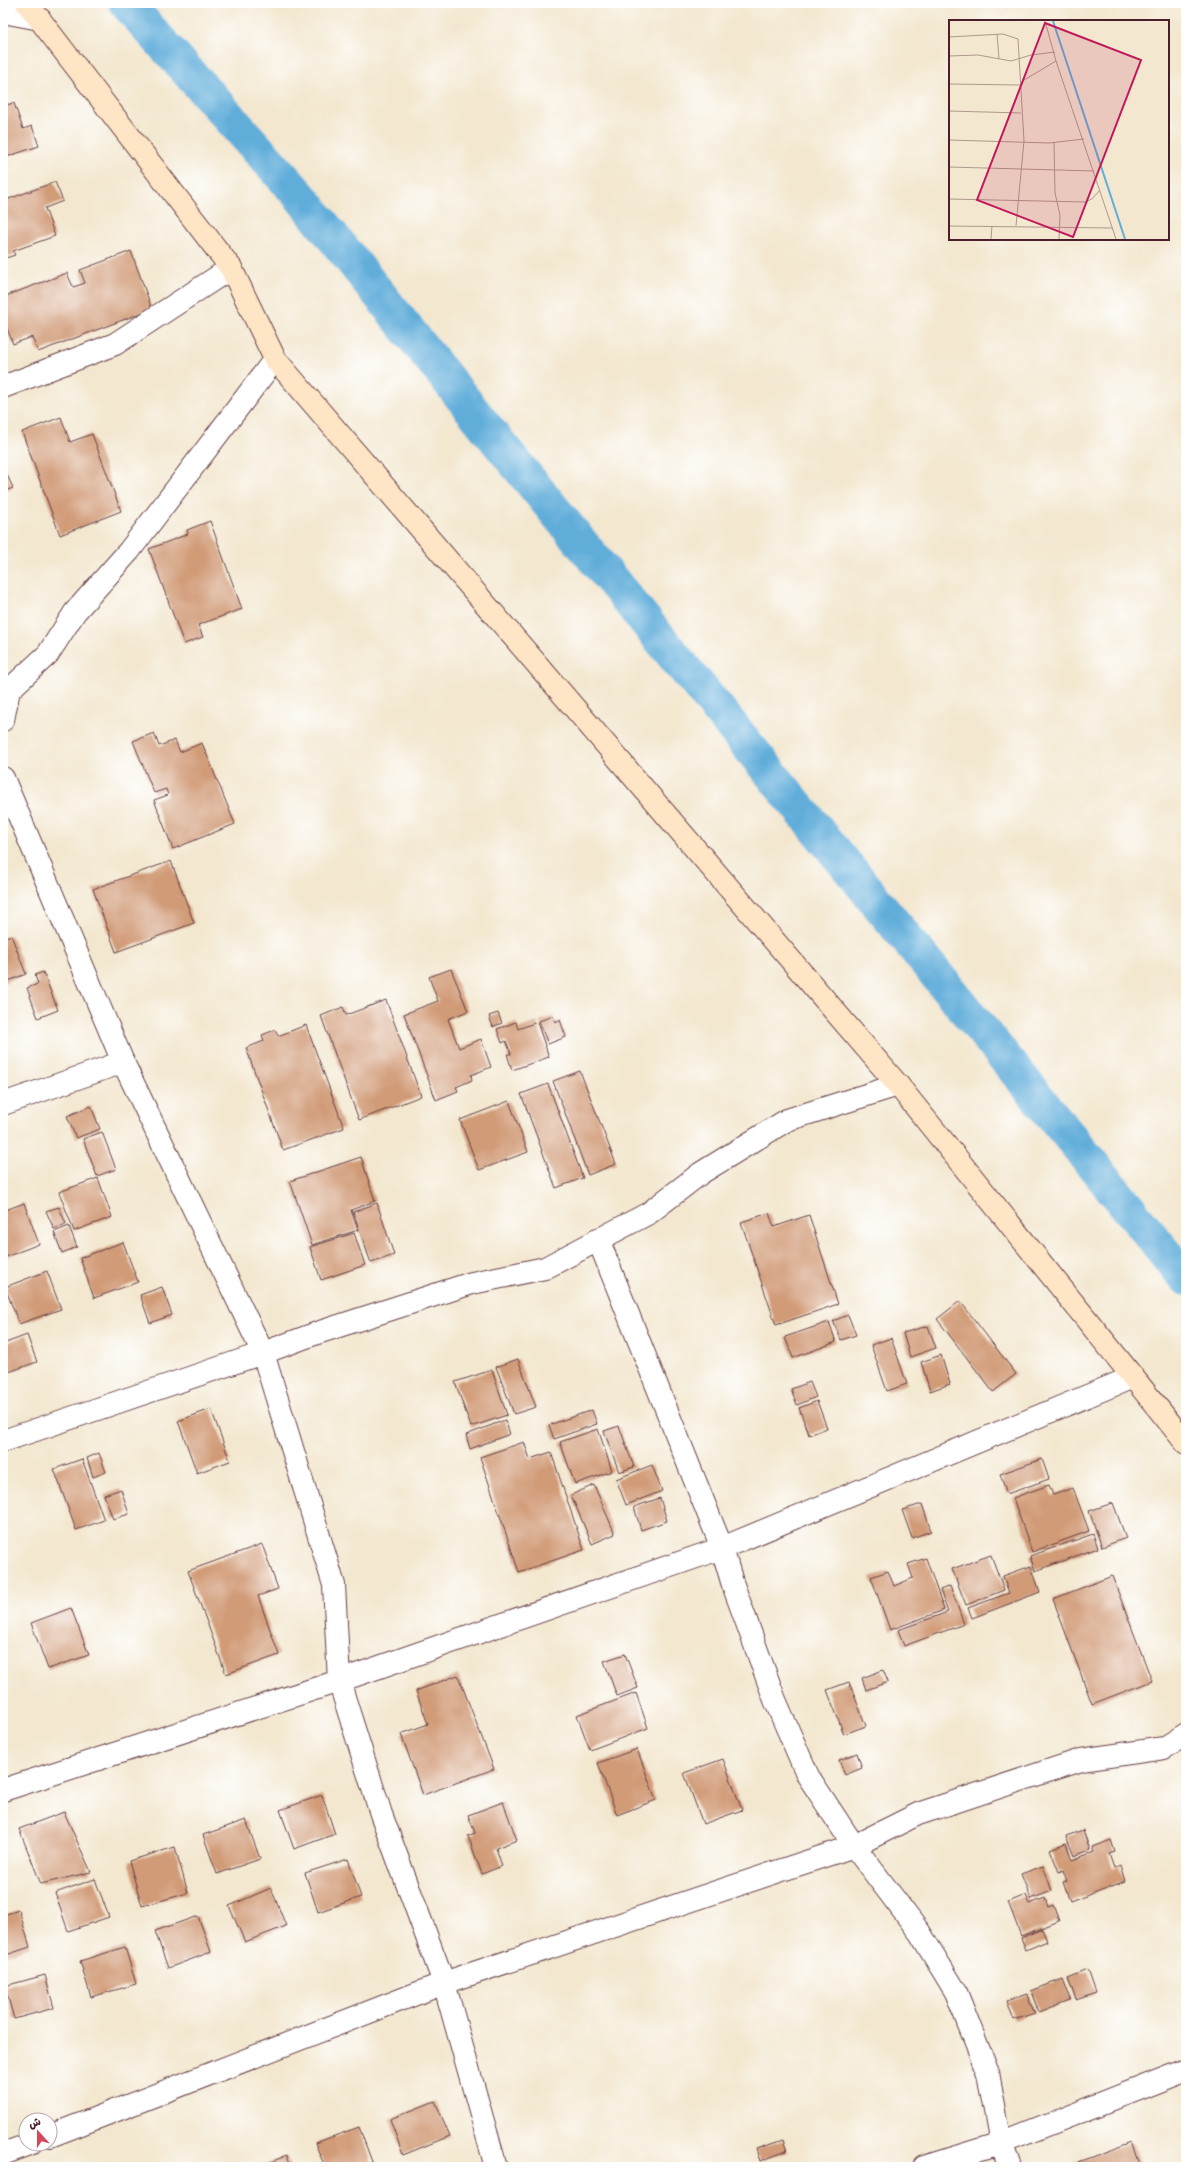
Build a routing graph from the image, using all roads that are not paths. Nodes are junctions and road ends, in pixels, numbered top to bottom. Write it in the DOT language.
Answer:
graph roads {
  1 [pos="34,11"];
  2 [pos="3,12"];
  3 [pos="231,268"];
  4 [pos="275,359"];
  5 [pos="3,387"];
  6 [pos="3,720"];
  7 [pos="3,778"];
  8 [pos="124,1062"];
  9 [pos="898,1085"];
  10 [pos="3,1104"];
  11 [pos="598,1239"];
  12 [pos="263,1353"];
  13 [pos="1133,1377"];
  14 [pos="3,1441"];
  15 [pos="1186,1443"];
  16 [pos="722,1548"];
  17 [pos="339,1681"];
  18 [pos="1186,1734"];
  19 [pos="3,1790"];
  20 [pos="854,1846"];
  21 [pos="444,1984"];
  22 [pos="1186,2070"];
  23 [pos="58,2133"];
  24 [pos="1001,2143"];
  25 [pos="18,2148"];
  26 [pos="3,2154"];
  27 [pos="496,2167"];
  28 [pos="924,2167"];
  29 [pos="1010,2167"];
  1 -- 2 [label="street"];
  1 -- 3 [label="street"];
  3 -- 4 [label="street"];
  3 -- 5 [label="street"];
  4 -- 6 [label="street"];
  4 -- 9 [label="street"];
  7 -- 8 [label="street"];
  8 -- 10 [label="street"];
  8 -- 12 [label="street"];
  9 -- 11 [label="street"];
  9 -- 13 [label="street"];
  11 -- 12 [label="street"];
  11 -- 16 [label="street"];
  12 -- 14 [label="street"];
  12 -- 17 [label="street"];
  13 -- 15 [label="street"];
  13 -- 16 [label="street"];
  16 -- 17 [label="street"];
  16 -- 20 [label="street"];
  17 -- 19 [label="street"];
  17 -- 21 [label="street"];
  18 -- 20 [label="street"];
  20 -- 21 [label="street"];
  20 -- 24 [label="street"];
  21 -- 23 [label="street"];
  21 -- 27 [label="street"];
  22 -- 24 [label="street"];
  24 -- 28 [label="street"];
  24 -- 29 [label="street"];
  25 -- 26 [label="street"];
}
